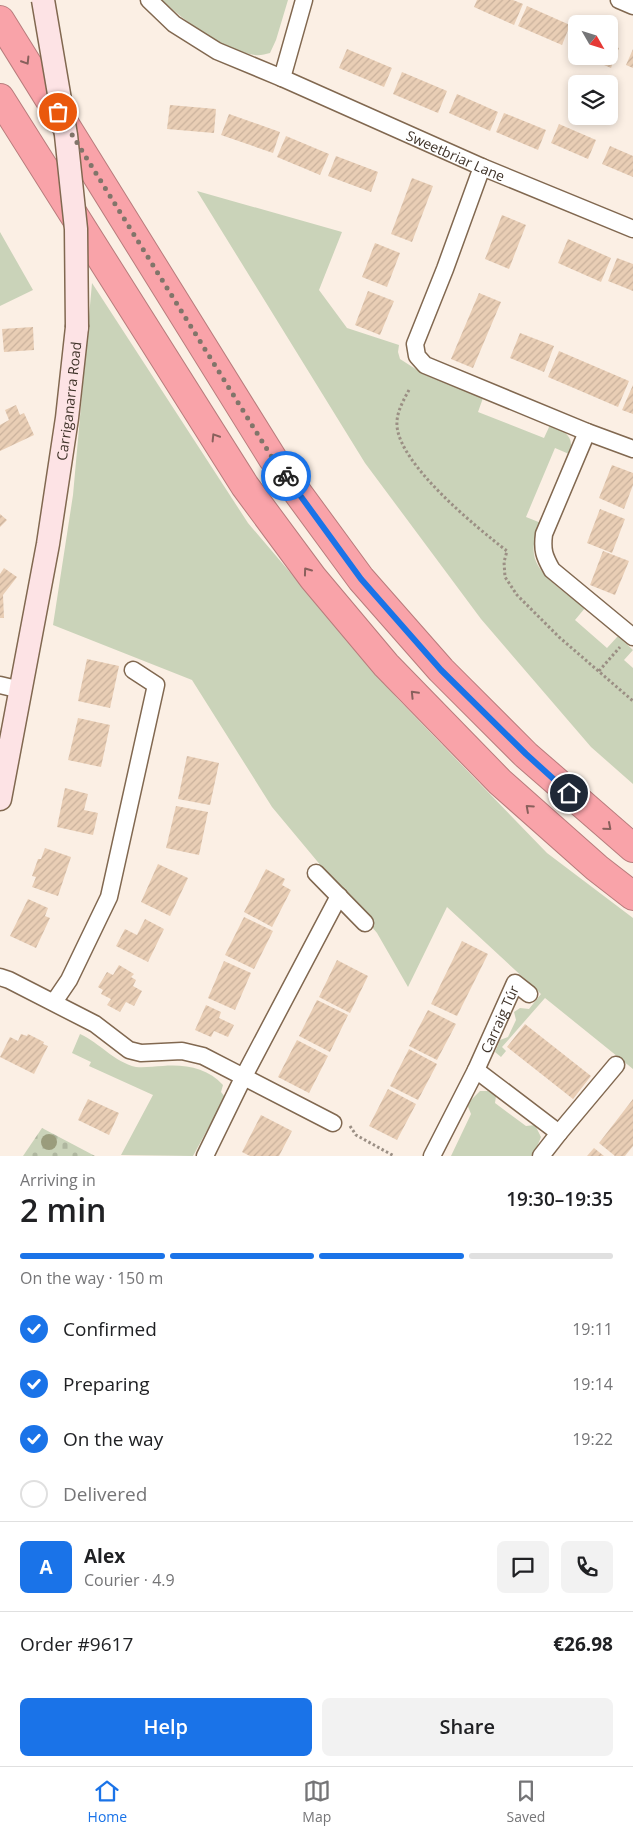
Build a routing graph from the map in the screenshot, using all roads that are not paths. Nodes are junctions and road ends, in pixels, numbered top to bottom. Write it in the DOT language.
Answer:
graph roads {
  1 [pos="43,0"];
  2 [pos="150,0"];
  3 [pos="304,0"];
  4 [pos="619,0"];
  5 [pos="633,6"];
  6 [pos="0,20"];
  7 [pos="282,78"];
  8 [pos="0,98"];
  9 [pos="482,167"];
  10 [pos="633,229"];
  11 [pos="587,432"];
  12 [pos="633,450"];
  13 [pos="629,640"];
  14 [pos="133,670"];
  15 [pos="11,687"];
  16 [pos="0,799"];
  17 [pos="633,848"];
  18 [pos="316,873"];
  19 [pos="339,896"];
  20 [pos="633,896"];
  21 [pos="365,923"];
  22 [pos="0,977"];
  23 [pos="529,994"];
  24 [pos="54,1002"];
  25 [pos="616,1065"];
  26 [pos="476,1070"];
  27 [pos="244,1076"];
  28 [pos="333,1123"];
  29 [pos="559,1133"];
  30 [pos="205,1156"];
  31 [pos="432,1156"];
  32 [pos="541,1156"];
  1 -- 15 [label="street, Carriganarra Road, bridge"];
  2 -- 7 [label="street, Sweetbriar Lane"];
  3 -- 7 [label="street"];
  4 -- 5 [label="street"];
  6 -- 17 [label="highway, one-way"];
  7 -- 9 [label="street, Sweetbriar Lane"];
  20 -- 8 [label="highway, one-way"];
  9 -- 10 [label="street, Sweetbriar Lane"];
  9 -- 11 [label="street"];
  11 -- 12 [label="street"];
  11 -- 13 [label="street"];
  14 -- 24 [label="street"];
  15 -- 16 [label="street, Carriganarra Road"];
  18 -- 19 [label="street"];
  19 -- 21 [label="street"];
  19 -- 27 [label="street"];
  22 -- 24 [label="street"];
  23 -- 26 [label="street, Carraig Túr"];
  24 -- 27 [label="street"];
  25 -- 29 [label="street"];
  26 -- 29 [label="street, Carraig Túr"];
  26 -- 31 [label="street, Carraig Túr"];
  27 -- 28 [label="street"];
  27 -- 30 [label="street"];
  29 -- 32 [label="street"];
}
